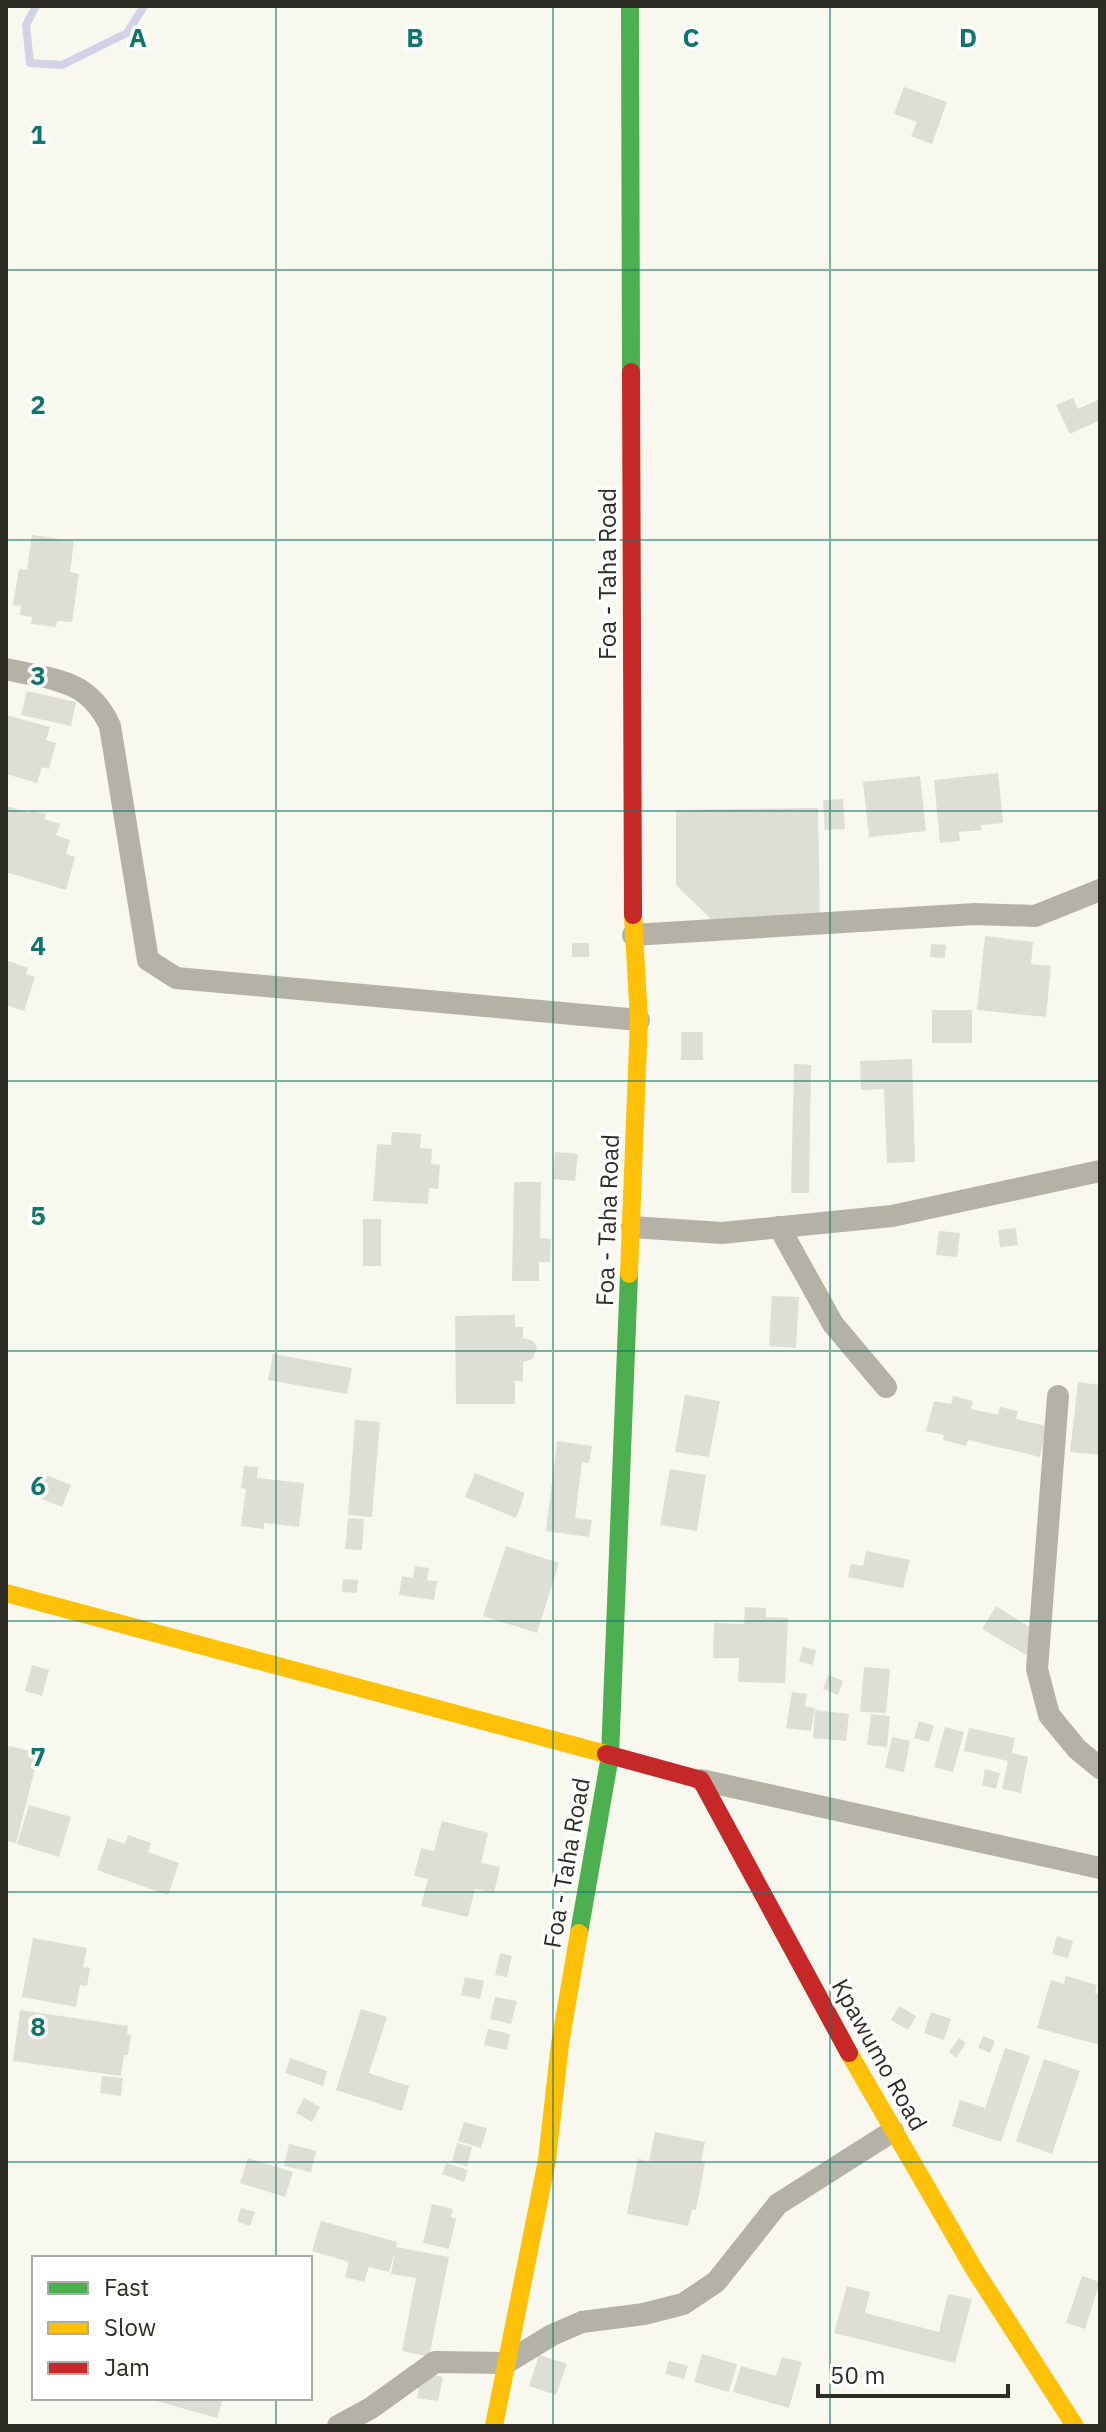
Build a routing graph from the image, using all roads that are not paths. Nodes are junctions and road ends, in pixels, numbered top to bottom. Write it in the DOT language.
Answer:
graph roads {
  1 [pos="630,6"];
  2 [pos="6,669"];
  3 [pos="1100,890"];
  4 [pos="633,935"];
  5 [pos="639,1020"];
  6 [pos="1100,1171"];
  7 [pos="632,1227"];
  8 [pos="779,1227"];
  9 [pos="886,1387"];
  10 [pos="1058,1396"];
  11 [pos="6,1593"];
  12 [pos="610,1756"];
  13 [pos="1100,1768"];
  14 [pos="701,1780"];
  15 [pos="1100,1868"];
  16 [pos="893,2131"];
  17 [pos="506,2363"];
  18 [pos="338,2426"];
  19 [pos="494,2426"];
  20 [pos="1075,2426"];
  1 -- 4 [label="street, Foa - Taha Road"];
  2 -- 5 [label="street"];
  3 -- 4 [label="street"];
  4 -- 5 [label="street, Foa - Taha Road"];
  5 -- 7 [label="street, Foa - Taha Road"];
  6 -- 8 [label="street"];
  7 -- 8 [label="street"];
  7 -- 12 [label="street, Foa - Taha Road"];
  8 -- 9 [label="street"];
  10 -- 13 [label="street"];
  11 -- 12 [label="street"];
  12 -- 14 [label="street"];
  12 -- 17 [label="street, Foa - Taha Road"];
  14 -- 15 [label="street"];
  14 -- 16 [label="street, Kpawumo Road"];
  16 -- 17 [label="street"];
  16 -- 20 [label="street, Kpawumo Road"];
  17 -- 18 [label="street"];
  17 -- 19 [label="street, Foa - Taha Road"];
}
